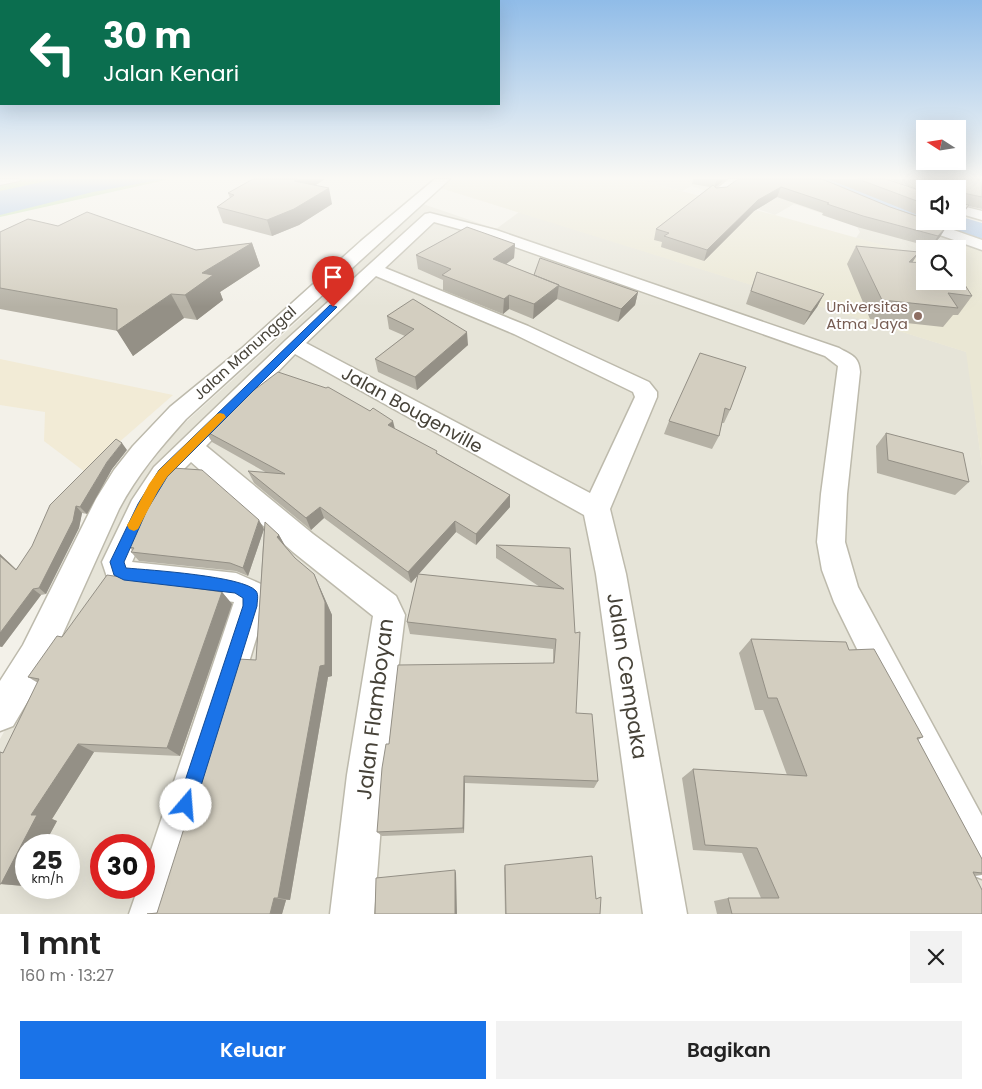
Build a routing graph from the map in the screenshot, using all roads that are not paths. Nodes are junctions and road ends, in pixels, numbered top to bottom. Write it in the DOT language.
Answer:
graph roads {
  1 [pos="393,222"];
  2 [pos="425,222"];
  3 [pos="455,222"];
  4 [pos="915,222"];
  5 [pos="982,245"];
  6 [pos="373,269"];
  7 [pos="293,344"];
  8 [pos="190,447"];
  9 [pos="596,510"];
  10 [pos="0,713"];
  11 [pos="982,858"];
  12 [pos="151,914"];
  13 [pos="352,914"];
  14 [pos="665,914"];
  1 -- 10 [label="street, Jalan Manunggal"];
  2 -- 6 [label="street"];
  3 -- 11 [label="street"];
  4 -- 5 [label="street"];
  6 -- 7 [label="street"];
  6 -- 9 [label="street"];
  7 -- 8 [label="street"];
  7 -- 9 [label="street, Jalan Bougenville"];
  8 -- 12 [label="street"];
  8 -- 13 [label="street, Jalan Flamboyan"];
  9 -- 14 [label="street, Jalan Cempaka"];
}
